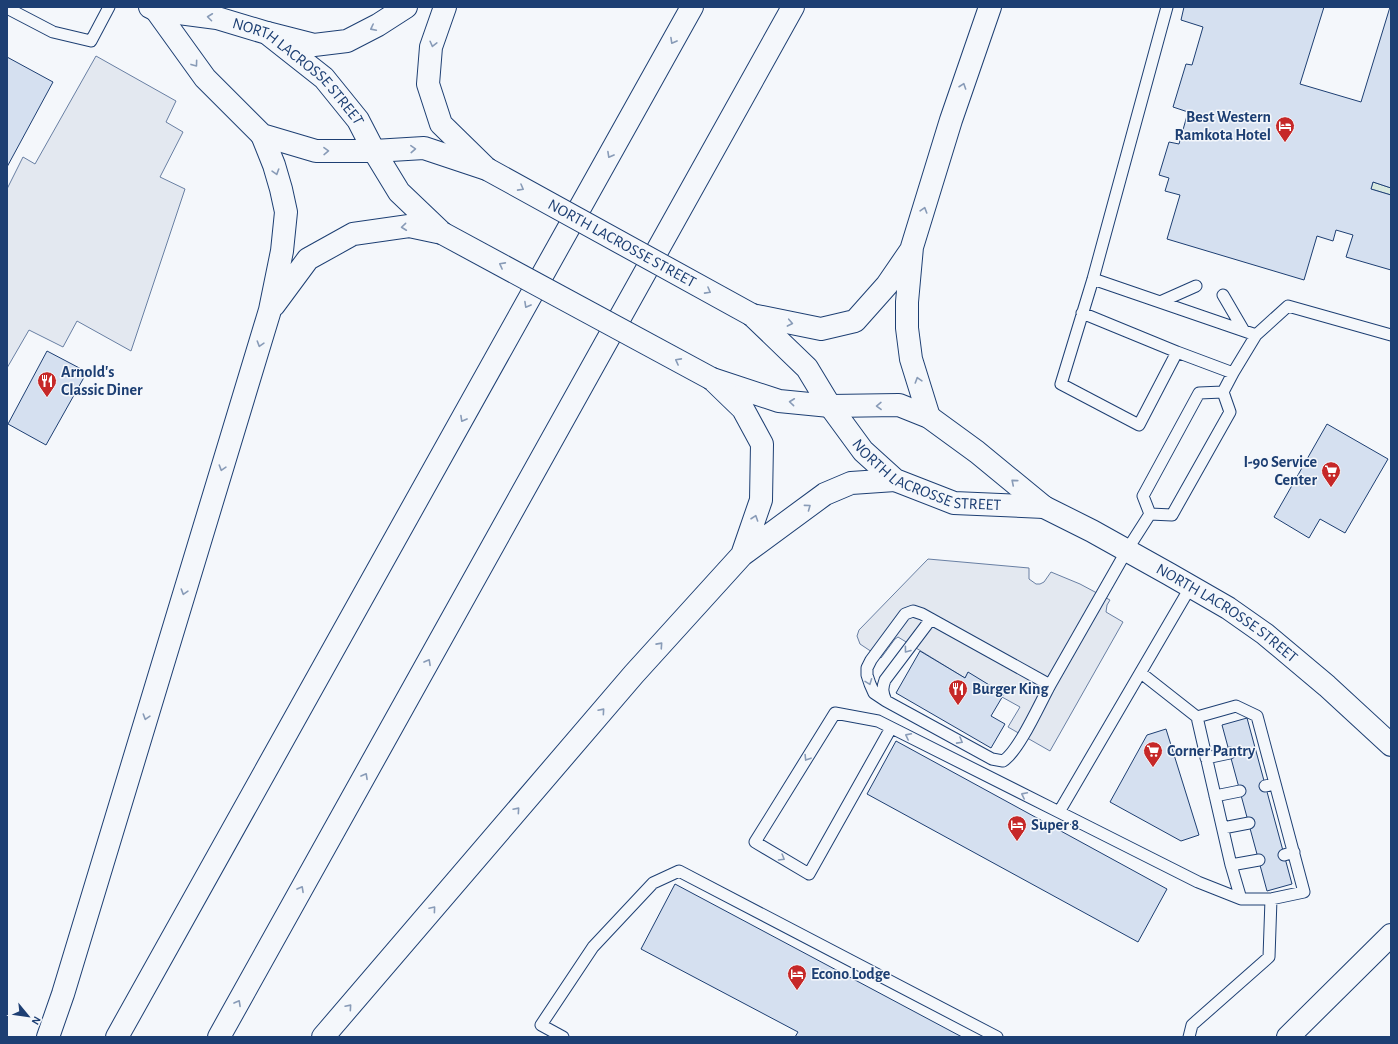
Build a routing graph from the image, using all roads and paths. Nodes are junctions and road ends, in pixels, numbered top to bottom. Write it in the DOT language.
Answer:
graph roads {
  1 [pos="109,7"];
  2 [pos="406,7"];
  3 [pos="445,7"];
  4 [pos="692,7"];
  5 [pos="793,7"];
  6 [pos="990,7"];
  7 [pos="1167,7"];
  8 [pos="7,8"];
  9 [pos="153,9"];
  10 [pos="267,33"];
  11 [pos="262,136"];
  12 [pos="374,151"];
  13 [pos="487,169"];
  14 [pos="442,233"];
  15 [pos="912,248"];
  16 [pos="1093,279"];
  17 [pos="1196,286"];
  18 [pos="1223,294"];
  19 [pos="1160,302"];
  20 [pos="270,310"];
  21 [pos="1082,313"];
  22 [pos="752,315"];
  23 [pos="1244,331"];
  24 [pos="1256,335"];
  25 [pos="1391,335"];
  26 [pos="1177,352"];
  27 [pos="1233,373"];
  28 [pos="712,379"];
  29 [pos="1224,392"];
  30 [pos="830,406"];
  31 [pos="930,417"];
  32 [pos="895,480"];
  33 [pos="1044,507"];
  34 [pos="1150,514"];
  35 [pos="1127,550"];
  36 [pos="742,555"];
  37 [pos="1190,586"];
  38 [pos="931,619"];
  39 [pos="1141,672"];
  40 [pos="1050,684"];
  41 [pos="886,701"];
  42 [pos="1197,717"];
  43 [pos="891,728"];
  44 [pos="1391,745"];
  45 [pos="1230,754"];
  46 [pos="1206,758"];
  47 [pos="1240,791"];
  48 [pos="1215,796"];
  49 [pos="1059,812"];
  50 [pos="1249,823"];
  51 [pos="1223,828"];
  52 [pos="1259,860"];
  53 [pos="1232,865"];
  54 [pos="1241,900"];
  55 [pos="1271,900"];
  56 [pos="1391,935"];
  57 [pos="48,1037"];
  58 [pos="118,1037"];
  59 [pos="219,1037"];
  60 [pos="323,1037"];
  61 [pos="563,1037"];
  62 [pos="997,1037"];
  63 [pos="1189,1037"];
  64 [pos="1288,1037"];
  1 -- 8 [label="lane"];
  2 -- 10 [label="main road, one-way"];
  3 -- 13 [label="main road, one-way"];
  4 -- 58 [label="main road, one-way"];
  59 -- 5 [label="main road, one-way"];
  15 -- 6 [label="main road, one-way"];
  7 -- 16 [label="lane"];
  10 -- 9 [label="main road, NORTH LACROSSE STREET, one-way"];
  9 -- 11 [label="main road, NORTH LACROSSE STREET, one-way"];
  10 -- 12 [label="main road, NORTH LACROSSE STREET"];
  11 -- 12 [label="main road, NORTH LACROSSE STREET, one-way"];
  11 -- 20 [label="main road, one-way"];
  12 -- 13 [label="main road, NORTH LACROSSE STREET, one-way"];
  12 -- 14 [label="main road, NORTH LACROSSE STREET"];
  13 -- 22 [label="main road, NORTH LACROSSE STREET, one-way, bridge"];
  14 -- 20 [label="main road, one-way"];
  28 -- 14 [label="main road, NORTH LACROSSE STREET, one-way, bridge"];
  22 -- 15 [label="main road, one-way"];
  31 -- 15 [label="main road, one-way"];
  16 -- 19 [label="lane"];
  16 -- 21 [label="lane"];
  17 -- 19 [label="lane"];
  18 -- 23 [label="lane"];
  19 -- 23 [label="lane"];
  20 -- 57 [label="main road, one-way"];
  21 -- 26 [label="lane"];
  21 -- 26 [label="lane"];
  22 -- 30 [label="main road, NORTH LACROSSE STREET"];
  23 -- 24 [label="lane"];
  24 -- 25 [label="lane"];
  24 -- 27 [label="lane"];
  26 -- 27 [label="lane"];
  27 -- 29 [label="lane"];
  30 -- 28 [label="main road, NORTH LACROSSE STREET, one-way"];
  36 -- 28 [label="main road, one-way"];
  29 -- 34 [label="lane"];
  29 -- 34 [label="lane"];
  31 -- 30 [label="main road, NORTH LACROSSE STREET, one-way"];
  30 -- 32 [label="main road, NORTH LACROSSE STREET"];
  33 -- 31 [label="main road, NORTH LACROSSE STREET, one-way"];
  32 -- 33 [label="main road, NORTH LACROSSE STREET"];
  36 -- 32 [label="main road, one-way"];
  33 -- 35 [label="main road, NORTH LACROSSE STREET"];
  34 -- 35 [label="lane"];
  35 -- 37 [label="main road, NORTH LACROSSE STREET"];
  35 -- 40 [label="lane"];
  60 -- 36 [label="main road, one-way"];
  37 -- 39 [label="lane"];
  37 -- 44 [label="main road, NORTH LACROSSE STREET"];
  38 -- 40 [label="lane"];
  38 -- 41 [label="lane, one-way"];
  38 -- 41 [label="lane, one-way"];
  39 -- 42 [label="lane"];
  39 -- 49 [label="lane"];
  41 -- 40 [label="lane, one-way"];
  42 -- 46 [label="lane"];
  42 -- 55 [label="lane"];
  43 -- 43 [label="lane, one-way"];
  49 -- 43 [label="lane, one-way"];
  45 -- 46 [label="lane"];
  46 -- 48 [label="lane"];
  47 -- 48 [label="lane"];
  48 -- 51 [label="lane"];
  49 -- 54 [label="lane"];
  50 -- 51 [label="lane"];
  51 -- 53 [label="lane"];
  52 -- 53 [label="lane"];
  53 -- 54 [label="lane"];
  54 -- 55 [label="lane"];
  55 -- 63 [label="lane"];
  56 -- 64 [label="main road"];
  61 -- 62 [label="lane"];
}
